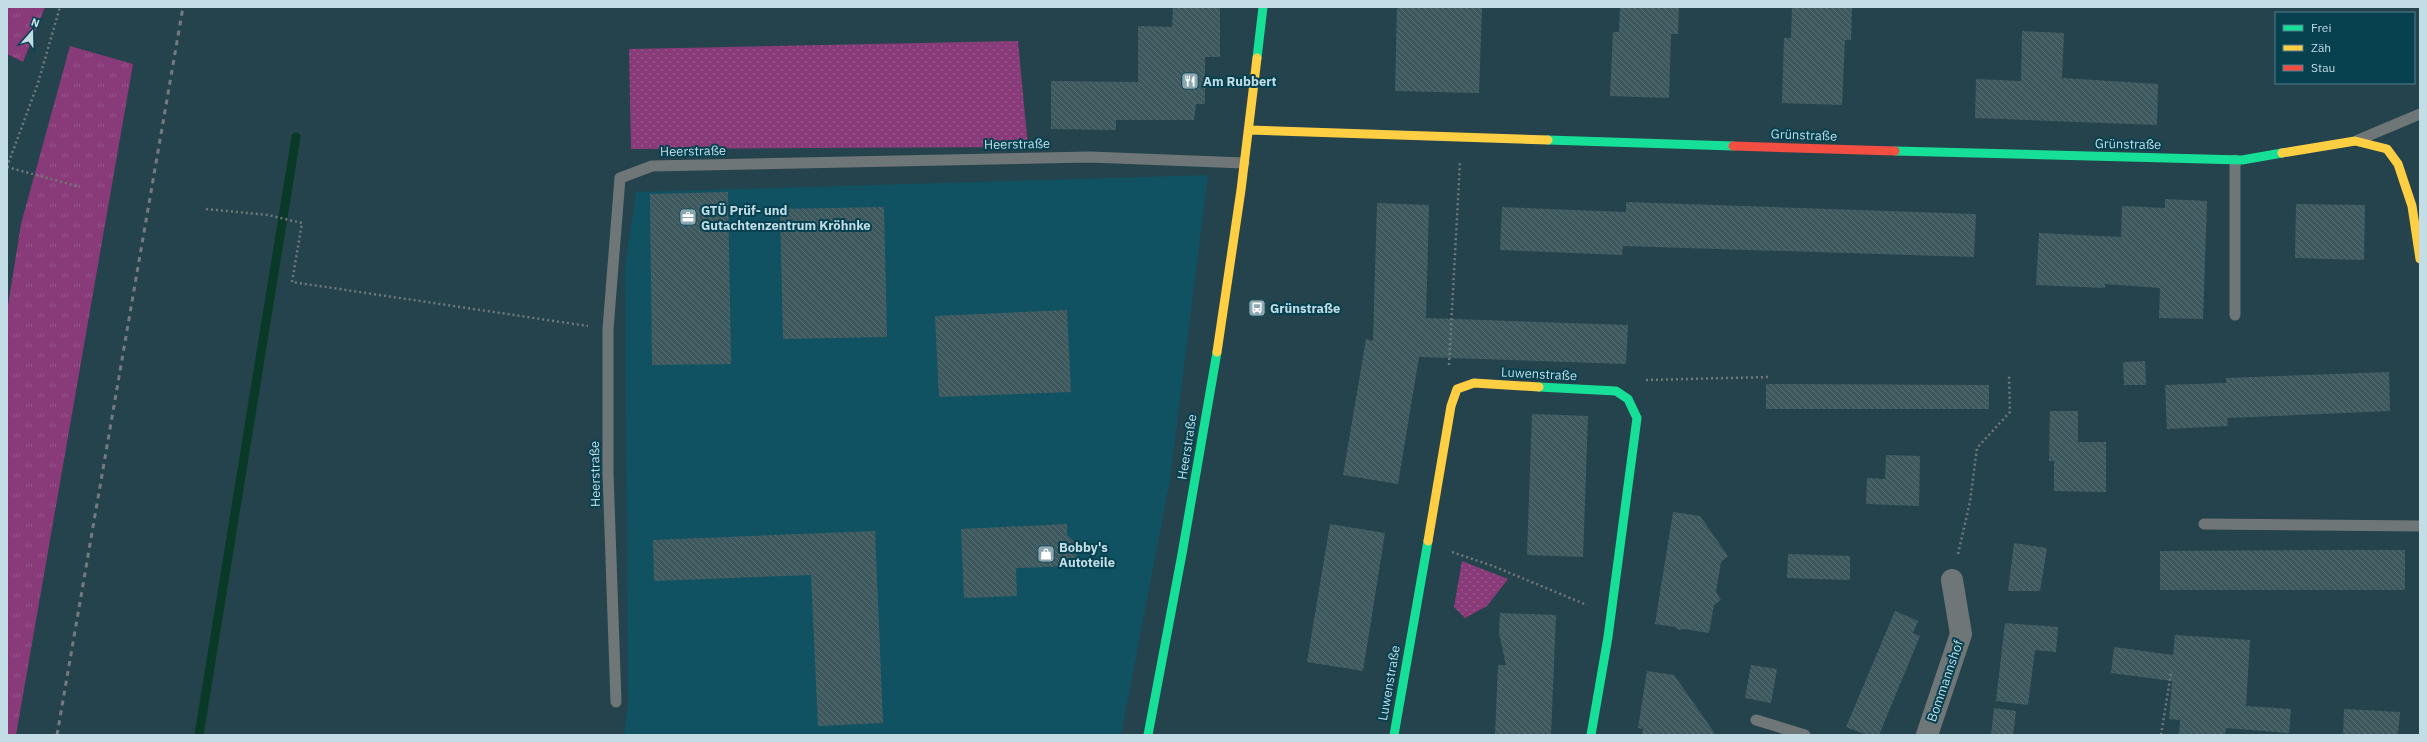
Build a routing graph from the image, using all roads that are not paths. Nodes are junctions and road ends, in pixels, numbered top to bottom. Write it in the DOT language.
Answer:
graph roads {
  1 [pos="1263,7"];
  2 [pos="2420,114"];
  3 [pos="1250,130"];
  4 [pos="2355,141"];
  5 [pos="2235,160"];
  6 [pos="1244,162"];
  7 [pos="2420,259"];
  8 [pos="2235,315"];
  9 [pos="2204,524"];
  10 [pos="2420,526"];
  11 [pos="1952,580"];
  12 [pos="616,702"];
  13 [pos="1756,720"];
  14 [pos="1148,735"];
  15 [pos="1394,735"];
  16 [pos="1591,735"];
  17 [pos="1805,735"];
  18 [pos="1927,735"];
  1 -- 3 [label="street, Heerstraße"];
  2 -- 4 [label="lane"];
  3 -- 5 [label="street, Grünstraße"];
  3 -- 6 [label="street, Heerstraße"];
  4 -- 5 [label="street, Grünstraße"];
  4 -- 7 [label="street"];
  5 -- 8 [label="lane"];
  6 -- 12 [label="lane, Heerstraße"];
  6 -- 14 [label="street, Heerstraße"];
  9 -- 10 [label="lane"];
  11 -- 18 [label="street, Bommannshof"];
  13 -- 17 [label="lane"];
  15 -- 16 [label="street, Luwenstraße"];
}
